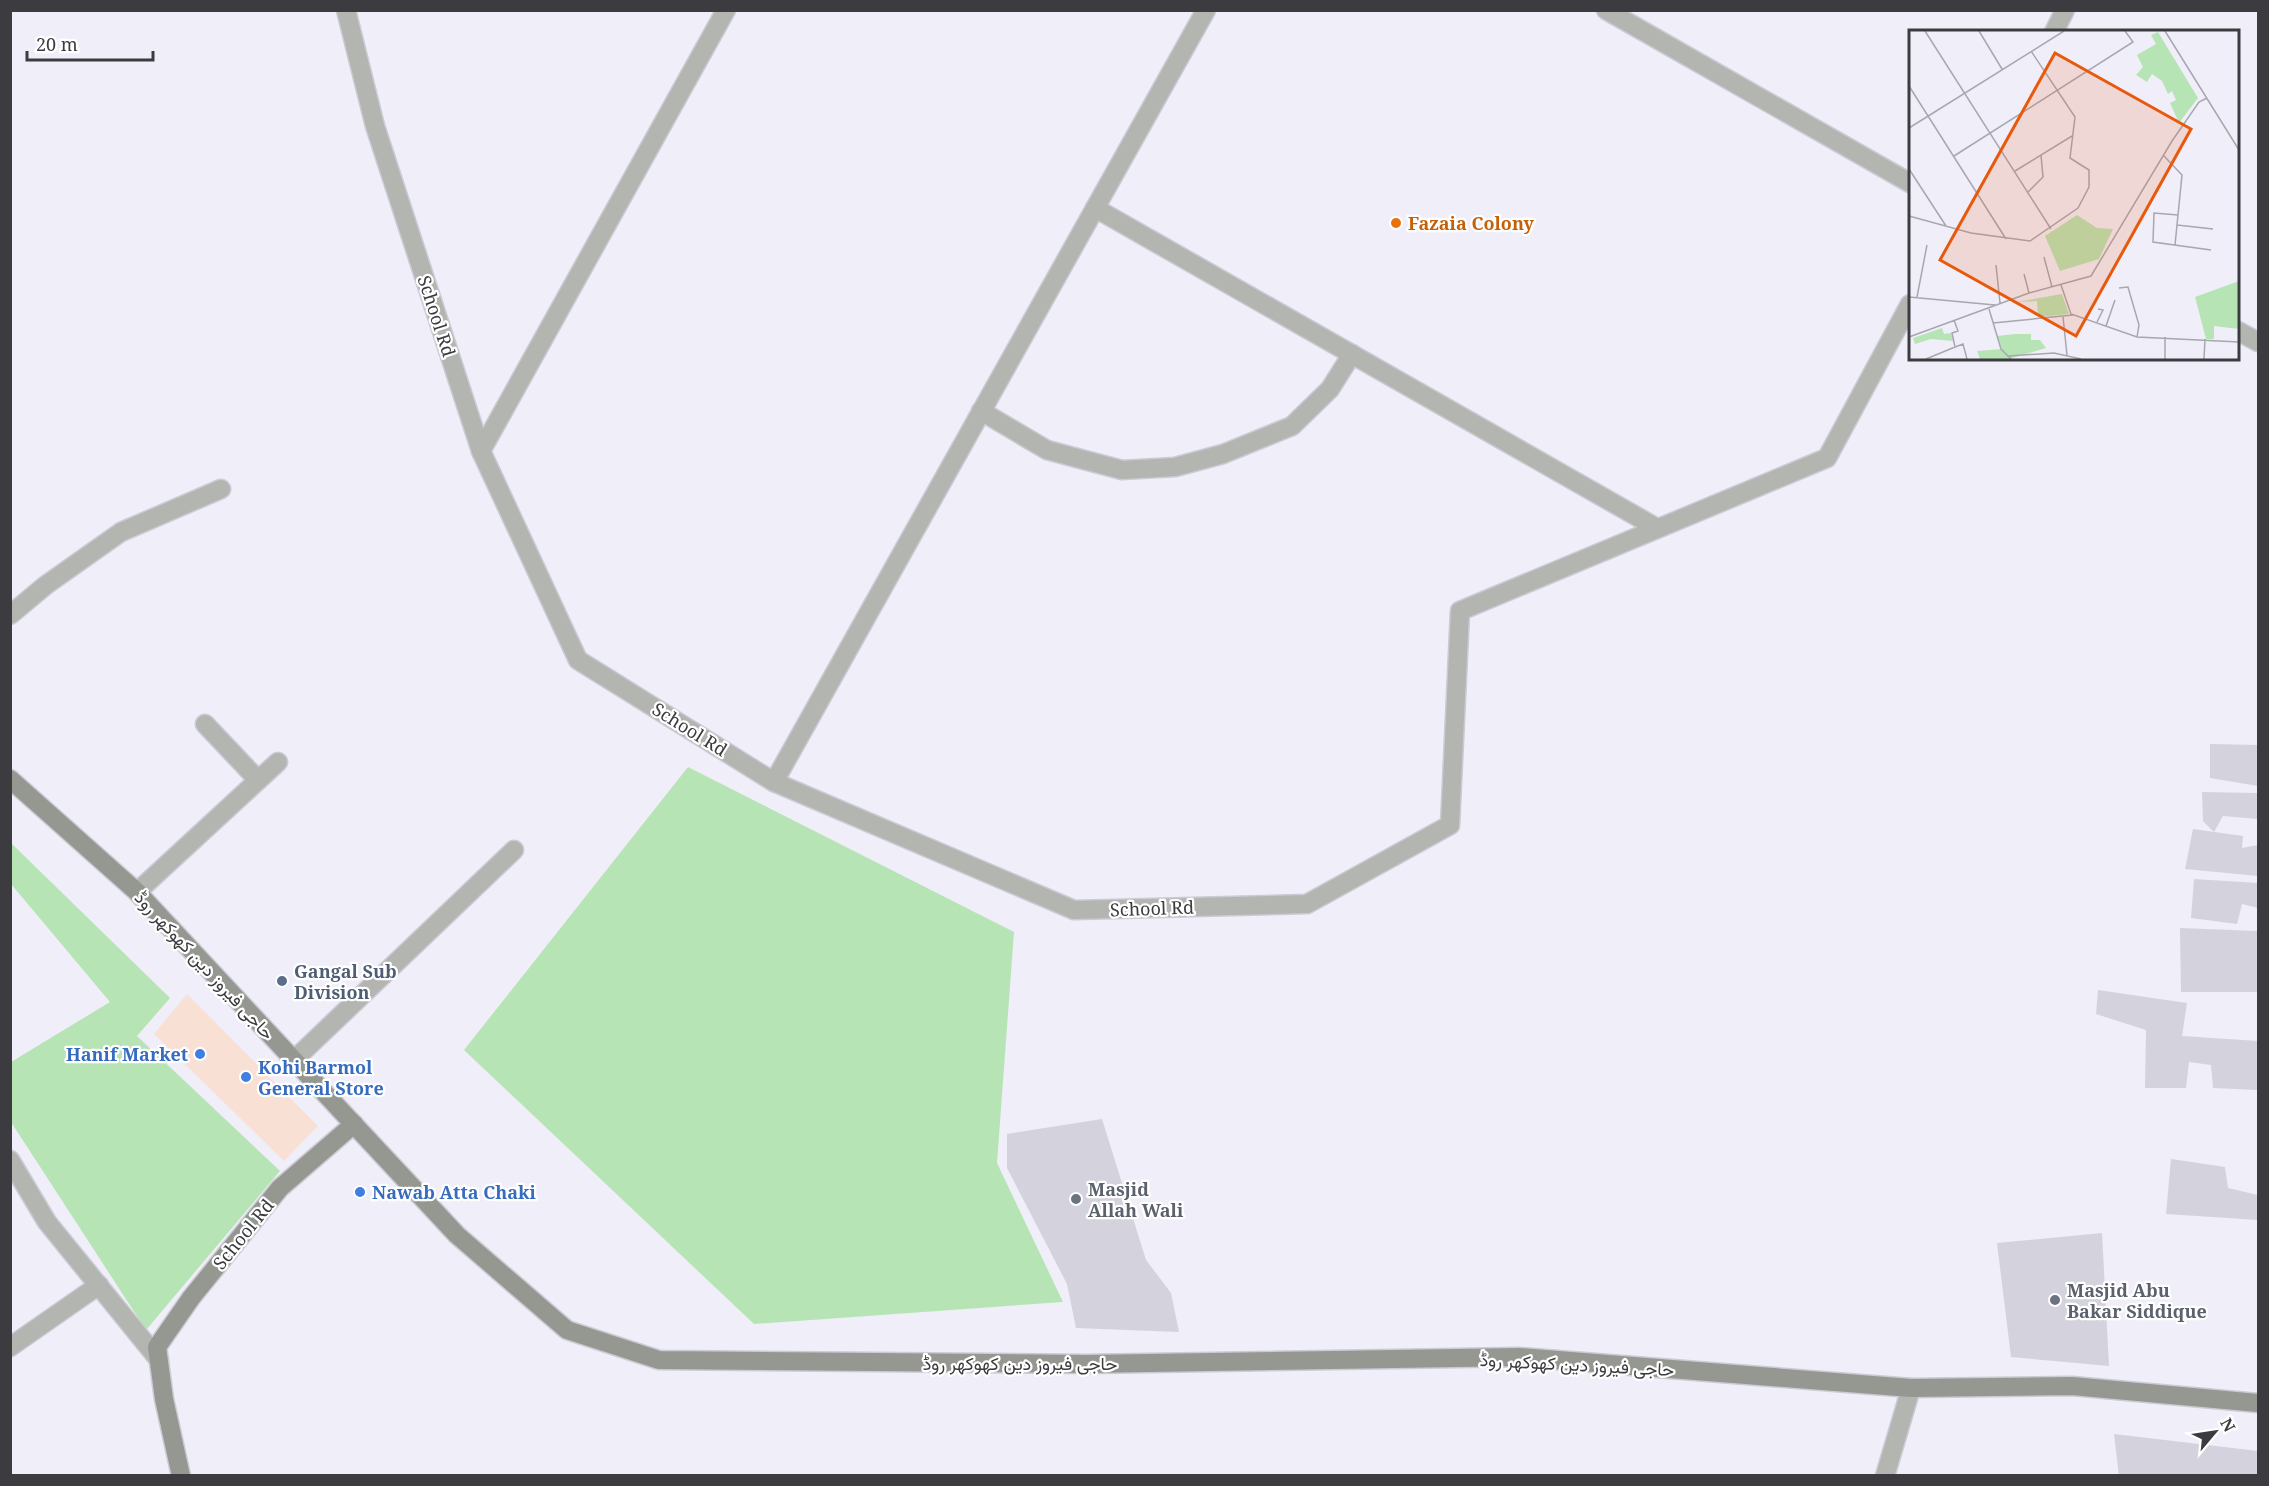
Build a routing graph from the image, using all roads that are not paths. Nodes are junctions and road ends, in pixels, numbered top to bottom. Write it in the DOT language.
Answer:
graph roads {
  1 [pos="346,10"];
  2 [pos="726,10"];
  3 [pos="1206,10"];
  4 [pos="1606,10"];
  5 [pos="2065,10"];
  6 [pos="2055,30"];
  7 [pos="1909,182"];
  8 [pos="1095,208"];
  9 [pos="1909,308"];
  10 [pos="2239,332"];
  11 [pos="2259,342"];
  12 [pos="1352,354"];
  13 [pos="981,411"];
  14 [pos="481,451"];
  15 [pos="221,489"];
  16 [pos="1657,528"];
  17 [pos="10,615"];
  18 [pos="205,724"];
  19 [pos="278,762"];
  20 [pos="10,779"];
  21 [pos="258,780"];
  22 [pos="774,782"];
  23 [pos="514,850"];
  24 [pos="137,892"];
  25 [pos="294,1060"];
  26 [pos="354,1124"];
  27 [pos="10,1160"];
  28 [pos="99,1286"];
  29 [pos="10,1347"];
  30 [pos="159,1360"];
  31 [pos="1911,1388"];
  32 [pos="2259,1403"];
  33 [pos="181,1476"];
  34 [pos="1885,1476"];
  1 -- 14 [label="street, School Rd"];
  2 -- 14 [label="street"];
  3 -- 8 [label="street"];
  4 -- 7 [label="street"];
  5 -- 6 [label="street"];
  8 -- 12 [label="street"];
  8 -- 13 [label="street"];
  9 -- 16 [label="street"];
  10 -- 11 [label="street"];
  12 -- 13 [label="street"];
  12 -- 16 [label="street"];
  13 -- 22 [label="street"];
  14 -- 22 [label="street, School Rd"];
  15 -- 17 [label="street"];
  16 -- 22 [label="street, School Rd"];
  18 -- 21 [label="street"];
  19 -- 21 [label="street"];
  20 -- 24 [label="street, حاجی فیروز دین کھوکھر روڈ"];
  21 -- 24 [label="street"];
  23 -- 25 [label="street"];
  24 -- 25 [label="street, حاجی فیروز دین کھوکھر روڈ"];
  25 -- 26 [label="street, حاجی فیروز دین کھوکھر روڈ"];
  26 -- 30 [label="street, School Rd"];
  26 -- 31 [label="street, حاجی فیروز دین کھوکھر روڈ"];
  27 -- 28 [label="street"];
  28 -- 29 [label="street"];
  28 -- 30 [label="street"];
  30 -- 33 [label="street, School Rd"];
  31 -- 32 [label="street, حاجی فیروز دین کھوکھر روڈ"];
  31 -- 34 [label="street"];
}
